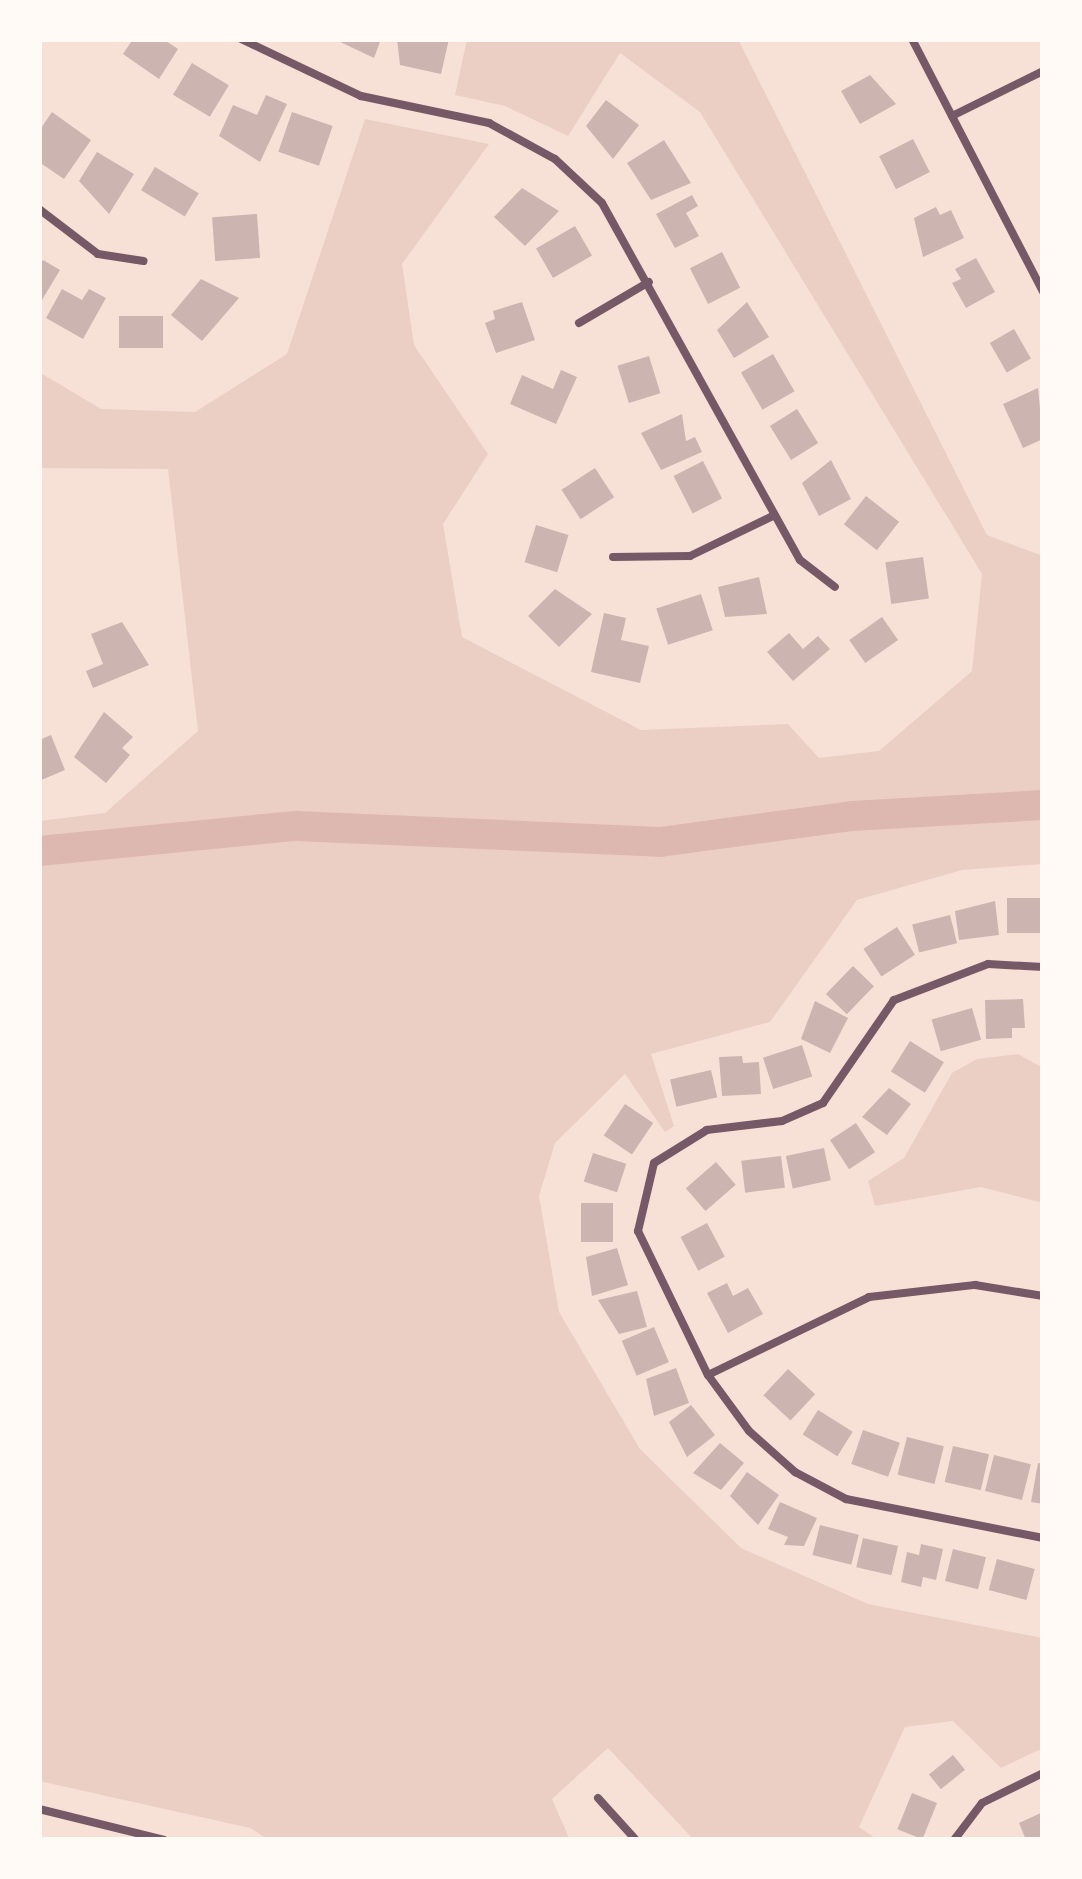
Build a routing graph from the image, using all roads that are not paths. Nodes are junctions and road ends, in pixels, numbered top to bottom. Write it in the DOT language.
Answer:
graph roads {
  1 [pos="241,39"];
  2 [pos="912,39"];
  3 [pos="1043,71"];
  4 [pos="952,116"];
  5 [pos="39,209"];
  6 [pos="143,261"];
  7 [pos="649,282"];
  8 [pos="1043,292"];
  9 [pos="579,323"];
  10 [pos="776,515"];
  11 [pos="614,557"];
  12 [pos="835,587"];
  13 [pos="1043,967"];
  14 [pos="1043,1296"];
  15 [pos="708,1375"];
  16 [pos="1043,1538"];
  17 [pos="1043,1773"];
  18 [pos="598,1798"];
  19 [pos="39,1809"];
  20 [pos="164,1840"];
  21 [pos="636,1840"];
  22 [pos="953,1840"];
  1 -- 7 [label="street"];
  2 -- 4 [label="street"];
  3 -- 4 [label="street"];
  4 -- 8 [label="street"];
  5 -- 6 [label="street"];
  7 -- 9 [label="street"];
  7 -- 10 [label="street"];
  10 -- 11 [label="street"];
  10 -- 12 [label="street"];
  13 -- 15 [label="street"];
  14 -- 15 [label="street"];
  15 -- 16 [label="street"];
  17 -- 22 [label="street"];
  18 -- 21 [label="street"];
  19 -- 20 [label="street"];
}
